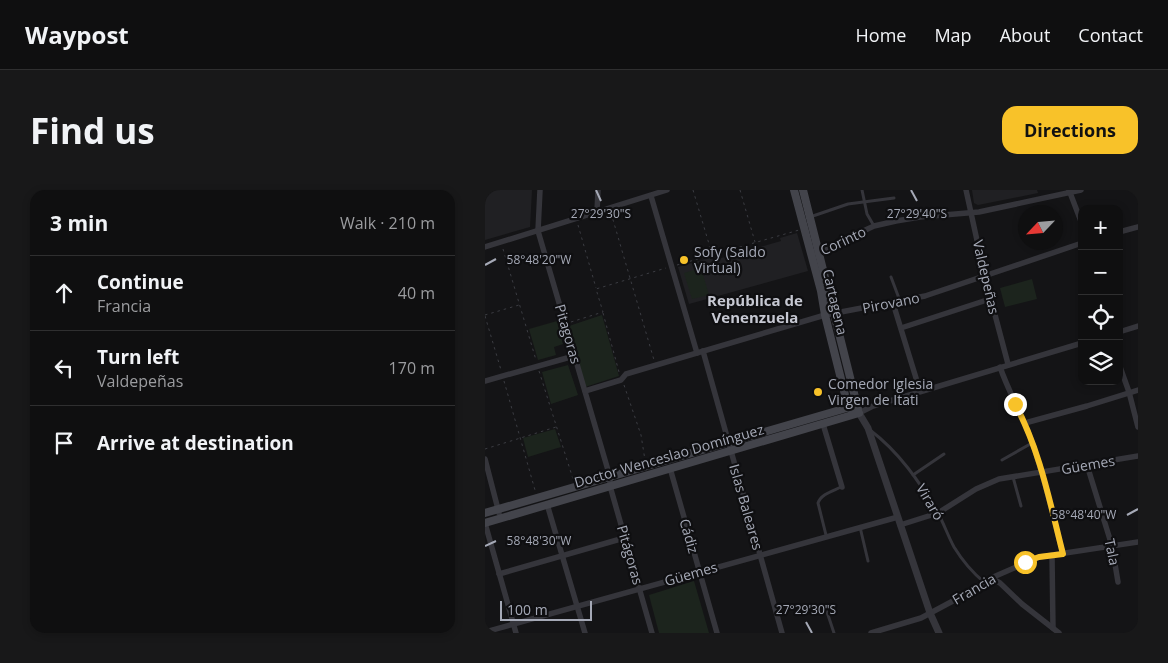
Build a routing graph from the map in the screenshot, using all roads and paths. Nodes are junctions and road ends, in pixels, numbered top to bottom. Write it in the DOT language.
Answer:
graph roads {
  1 [pos="540,190"];
  2 [pos="598,190"];
  3 [pos="667,190"];
  4 [pos="693,190"];
  5 [pos="739,190"];
  6 [pos="794,190"];
  7 [pos="803,190"];
  8 [pos="862,190"];
  9 [pos="966,190"];
  10 [pos="1081,190"];
  11 [pos="1070,192"];
  12 [pos="651,196"];
  13 [pos="895,198"];
  14 [pos="864,202"];
  15 [pos="610,209"];
  16 [pos="597,212"];
  17 [pos="971,212"];
  18 [pos="1078,213"];
  19 [pos="810,217"];
  20 [pos="577,219"];
  21 [pos="874,226"];
  22 [pos="1138,227"];
  23 [pos="804,228"];
  24 [pos="538,231"];
  25 [pos="1123,231"];
  26 [pos="755,243"];
  27 [pos="1078,244"];
  28 [pos="485,247"];
  29 [pos="819,252"];
  30 [pos="712,255"];
  31 [pos="811,255"];
  32 [pos="672,266"];
  33 [pos="891,276"];
  34 [pos="985,277"];
  35 [pos="631,278"];
  36 [pos="596,289"];
  37 [pos="990,299"];
  38 [pos="900,301"];
  39 [pos="893,303"];
  40 [pos="519,304"];
  41 [pos="603,312"];
  42 [pos="485,315"];
  43 [pos="829,315"];
  44 [pos="565,324"];
  45 [pos="1138,326"];
  46 [pos="901,328"];
  47 [pos="1123,331"];
  48 [pos="1078,344"];
  49 [pos="700,352"];
  50 [pos="574,356"];
  51 [pos="1008,364"];
  52 [pos="656,366"];
  53 [pos="1000,367"];
  54 [pos="1123,375"];
  55 [pos="502,376"];
  56 [pos="621,380"];
  57 [pos="485,381"];
  58 [pos="1138,390"];
  59 [pos="585,391"];
  60 [pos="920,391"];
  61 [pos="1129,392"];
  62 [pos="853,406"];
  63 [pos="873,406"];
  64 [pos="859,414"];
  65 [pos="1025,423"];
  66 [pos="823,424"];
  67 [pos="557,426"];
  68 [pos="1138,427"];
  69 [pos="868,428"];
  70 [pos="519,438"];
  71 [pos="1033,443"];
  72 [pos="730,447"];
  73 [pos="485,449"];
  74 [pos="944,454"];
  75 [pos="1138,456"];
  76 [pos="485,459"];
  77 [pos="1002,460"];
  78 [pos="1087,465"];
  79 [pos="647,466"];
  80 [pos="670,468"];
  81 [pos="1042,473"];
  82 [pos="913,475"];
  83 [pos="610,477"];
  84 [pos="1013,477"];
  85 [pos="610,486"];
  86 [pos="842,487"];
  87 [pos="537,498"];
  88 [pos="547,504"];
  89 [pos="1021,506"];
  90 [pos="498,509"];
  91 [pos="485,513"];
  92 [pos="938,513"];
  93 [pos="898,517"];
  94 [pos="500,518"];
  95 [pos="485,523"];
  96 [pos="900,525"];
  97 [pos="860,526"];
  98 [pos="826,536"];
  99 [pos="624,538"];
  100 [pos="1138,542"];
  101 [pos="1112,546"];
  102 [pos="759,554"];
  103 [pos="1063,554"];
  104 [pos="1052,555"];
  105 [pos="562,556"];
  106 [pos="868,561"];
  107 [pos="699,572"];
  108 [pos="499,574"];
  109 [pos="991,578"];
  110 [pos="985,582"];
  111 [pos="1118,582"];
  112 [pos="639,589"];
  113 [pos="577,606"];
  114 [pos="825,606"];
  115 [pos="930,613"];
  116 [pos="513,624"];
  117 [pos="1053,628"];
  118 [pos="485,632"];
  119 [pos="1138,632"];
  120 [pos="516,633"];
  121 [pos="585,633"];
  122 [pos="652,633"];
  123 [pos="717,633"];
  124 [pos="782,633"];
  125 [pos="834,633"];
  126 [pos="871,633"];
  127 [pos="939,633"];
  128 [pos="1059,633"];
  129 [pos="1134,633"];
  1 -- 24 [label="street, Pitagoras"];
  2 -- 16 [label="street"];
  3 -- 12 [label="street"];
  4 -- 30 [label="path"];
  5 -- 26 [label="path"];
  6 -- 23 [label="main road, Cartagena"];
  7 -- 19 [label="main road, Cartagena"];
  8 -- 14 [label="lane"];
  9 -- 17 [label="street, Valdepeñas"];
  10 -- 11 [label="street, Corinto"];
  11 -- 17 [label="street, Corinto"];
  11 -- 18 [label="street"];
  12 -- 15 [label="street"];
  12 -- 32 [label="street, Islas Baleares"];
  13 -- 14 [label="lane"];
  14 -- 19 [label="lane"];
  14 -- 21 [label="lane"];
  15 -- 16 [label="street"];
  15 -- 35 [label="path"];
  16 -- 20 [label="street"];
  17 -- 21 [label="street, Corinto"];
  17 -- 34 [label="street, Valdepeñas"];
  19 -- 29 [label="main road, Cartagena"];
  20 -- 24 [label="street"];
  20 -- 36 [label="path"];
  21 -- 29 [label="street, Corinto"];
  22 -- 25 [label="street"];
  23 -- 26 [label="path"];
  23 -- 31 [label="main road, Cartagena"];
  24 -- 28 [label="street"];
  24 -- 44 [label="street, Pitagoras"];
  26 -- 30 [label="path"];
  27 -- 34 [label="street, Pirovano"];
  29 -- 31 [label="street, Corinto"];
  29 -- 43 [label="main road, Cartagena"];
  30 -- 32 [label="path"];
  31 -- 43 [label="main road, Cartagena"];
  32 -- 35 [label="path"];
  32 -- 49 [label="street, Islas Baleares"];
  33 -- 38 [label="lane"];
  34 -- 37 [label="street, Valdepeñas"];
  34 -- 38 [label="street, Pirovano"];
  35 -- 36 [label="path"];
  35 -- 52 [label="path"];
  36 -- 41 [label="path"];
  37 -- 46 [label="street"];
  37 -- 51 [label="street, Valdepeñas"];
  38 -- 39 [label="street, Pirovano"];
  39 -- 43 [label="street, Pirovano"];
  39 -- 46 [label="street"];
  40 -- 42 [label="path"];
  41 -- 44 [label="path"];
  41 -- 56 [label="path"];
  42 -- 55 [label="path"];
  43 -- 49 [label="street, Pirovano"];
  43 -- 62 [label="main road, Cartagena"];
  44 -- 50 [label="street, Pitagoras"];
  45 -- 47 [label="street"];
  46 -- 60 [label="street"];
  48 -- 51 [label="street"];
  49 -- 52 [label="street, Pirovano"];
  49 -- 72 [label="street, Islas Baleares"];
  50 -- 55 [label="street"];
  50 -- 59 [label="street, Pitagoras"];
  51 -- 53 [label="street"];
  52 -- 56 [label="street, Pirovano"];
  53 -- 60 [label="street"];
  53 -- 65 [label="street"];
  54 -- 61 [label="street"];
  55 -- 57 [label="street"];
  55 -- 70 [label="path"];
  56 -- 59 [label="street, Pirovano"];
  56 -- 79 [label="path"];
  58 -- 61 [label="street"];
  59 -- 83 [label="street, Pitagoras"];
  60 -- 63 [label="street"];
  61 -- 65 [label="street"];
  61 -- 68 [label="street"];
  62 -- 63 [label="street"];
  62 -- 64 [label="main road, Cartagena"];
  62 -- 72 [label="main road, Doctor Wenceslao Domínguez"];
  63 -- 64 [label="street"];
  64 -- 66 [label="main road, Doctor Wenceslao Domínguez"];
  64 -- 69 [label="street, Cartagena"];
  65 -- 71 [label="street"];
  66 -- 72 [label="main road, Doctor Wenceslao Domínguez"];
  66 -- 86 [label="street"];
  67 -- 70 [label="path"];
  69 -- 82 [label="lane, Viraró"];
  69 -- 93 [label="street, Cartagena"];
  70 -- 73 [label="path"];
  70 -- 87 [label="path"];
  71 -- 77 [label="lane"];
  71 -- 81 [label="street"];
  72 -- 79 [label="main road, Doctor Wenceslao Domínguez"];
  72 -- 80 [label="main road, Doctor Wenceslao Domínguez"];
  72 -- 102 [label="street, Islas Baleares"];
  74 -- 82 [label="lane"];
  75 -- 78 [label="street, Güemes"];
  76 -- 90 [label="street"];
  78 -- 81 [label="street, Güemes"];
  78 -- 101 [label="street, Tala"];
  79 -- 83 [label="main road, Doctor Wenceslao Domínguez"];
  80 -- 85 [label="main road, Doctor Wenceslao Domínguez"];
  80 -- 107 [label="street, Cádiz"];
  81 -- 84 [label="street, Güemes"];
  81 -- 103 [label="street"];
  82 -- 92 [label="lane, Viraró"];
  83 -- 85 [label="street, Pitágoras"];
  83 -- 87 [label="main road, Doctor Wenceslao Domínguez"];
  84 -- 89 [label="lane"];
  84 -- 92 [label="street, Güemes"];
  85 -- 88 [label="main road, Doctor Wenceslao Domínguez"];
  85 -- 99 [label="street, Pitágoras"];
  86 -- 98 [label="lane"];
  87 -- 90 [label="main road, Doctor Wenceslao Domínguez"];
  88 -- 94 [label="main road, Doctor Wenceslao Domínguez"];
  88 -- 105 [label="street"];
  90 -- 91 [label="main road, Doctor Wenceslao Domínguez"];
  90 -- 94 [label="street"];
  92 -- 96 [label="street, Güemes"];
  92 -- 110 [label="lane, Viraró"];
  93 -- 96 [label="street, Cartagena"];
  93 -- 97 [label="street, Güemes"];
  94 -- 95 [label="main road, Doctor Wenceslao Domínguez"];
  95 -- 108 [label="street"];
  96 -- 115 [label="street, Cartagena"];
  97 -- 98 [label="street, Güemes"];
  97 -- 106 [label="lane"];
  98 -- 102 [label="street, Güemes"];
  99 -- 105 [label="street"];
  99 -- 112 [label="street, Pitágoras"];
  100 -- 101 [label="street, Francia"];
  101 -- 103 [label="street, Francia"];
  101 -- 111 [label="street, Tala"];
  102 -- 107 [label="street, Güemes"];
  102 -- 124 [label="street, Islas Baleares"];
  103 -- 104 [label="street, Francia"];
  104 -- 109 [label="street, Francia"];
  104 -- 117 [label="street"];
  105 -- 108 [label="street"];
  105 -- 113 [label="street"];
  107 -- 112 [label="street, Güemes"];
  107 -- 123 [label="street, Cádiz"];
  108 -- 116 [label="street"];
  109 -- 110 [label="street, Francia"];
  109 -- 117 [label="street"];
  110 -- 115 [label="street, Francia"];
  112 -- 113 [label="street, Güemes"];
  112 -- 122 [label="street, Pitágoras"];
  113 -- 116 [label="street, Güemes"];
  113 -- 121 [label="street"];
  114 -- 125 [label="lane"];
  115 -- 126 [label="street, Francia"];
  115 -- 127 [label="street, Cartagena"];
  116 -- 118 [label="street, Güemes"];
  116 -- 120 [label="street"];
  117 -- 128 [label="street"];
  119 -- 129 [label="street"];
}
